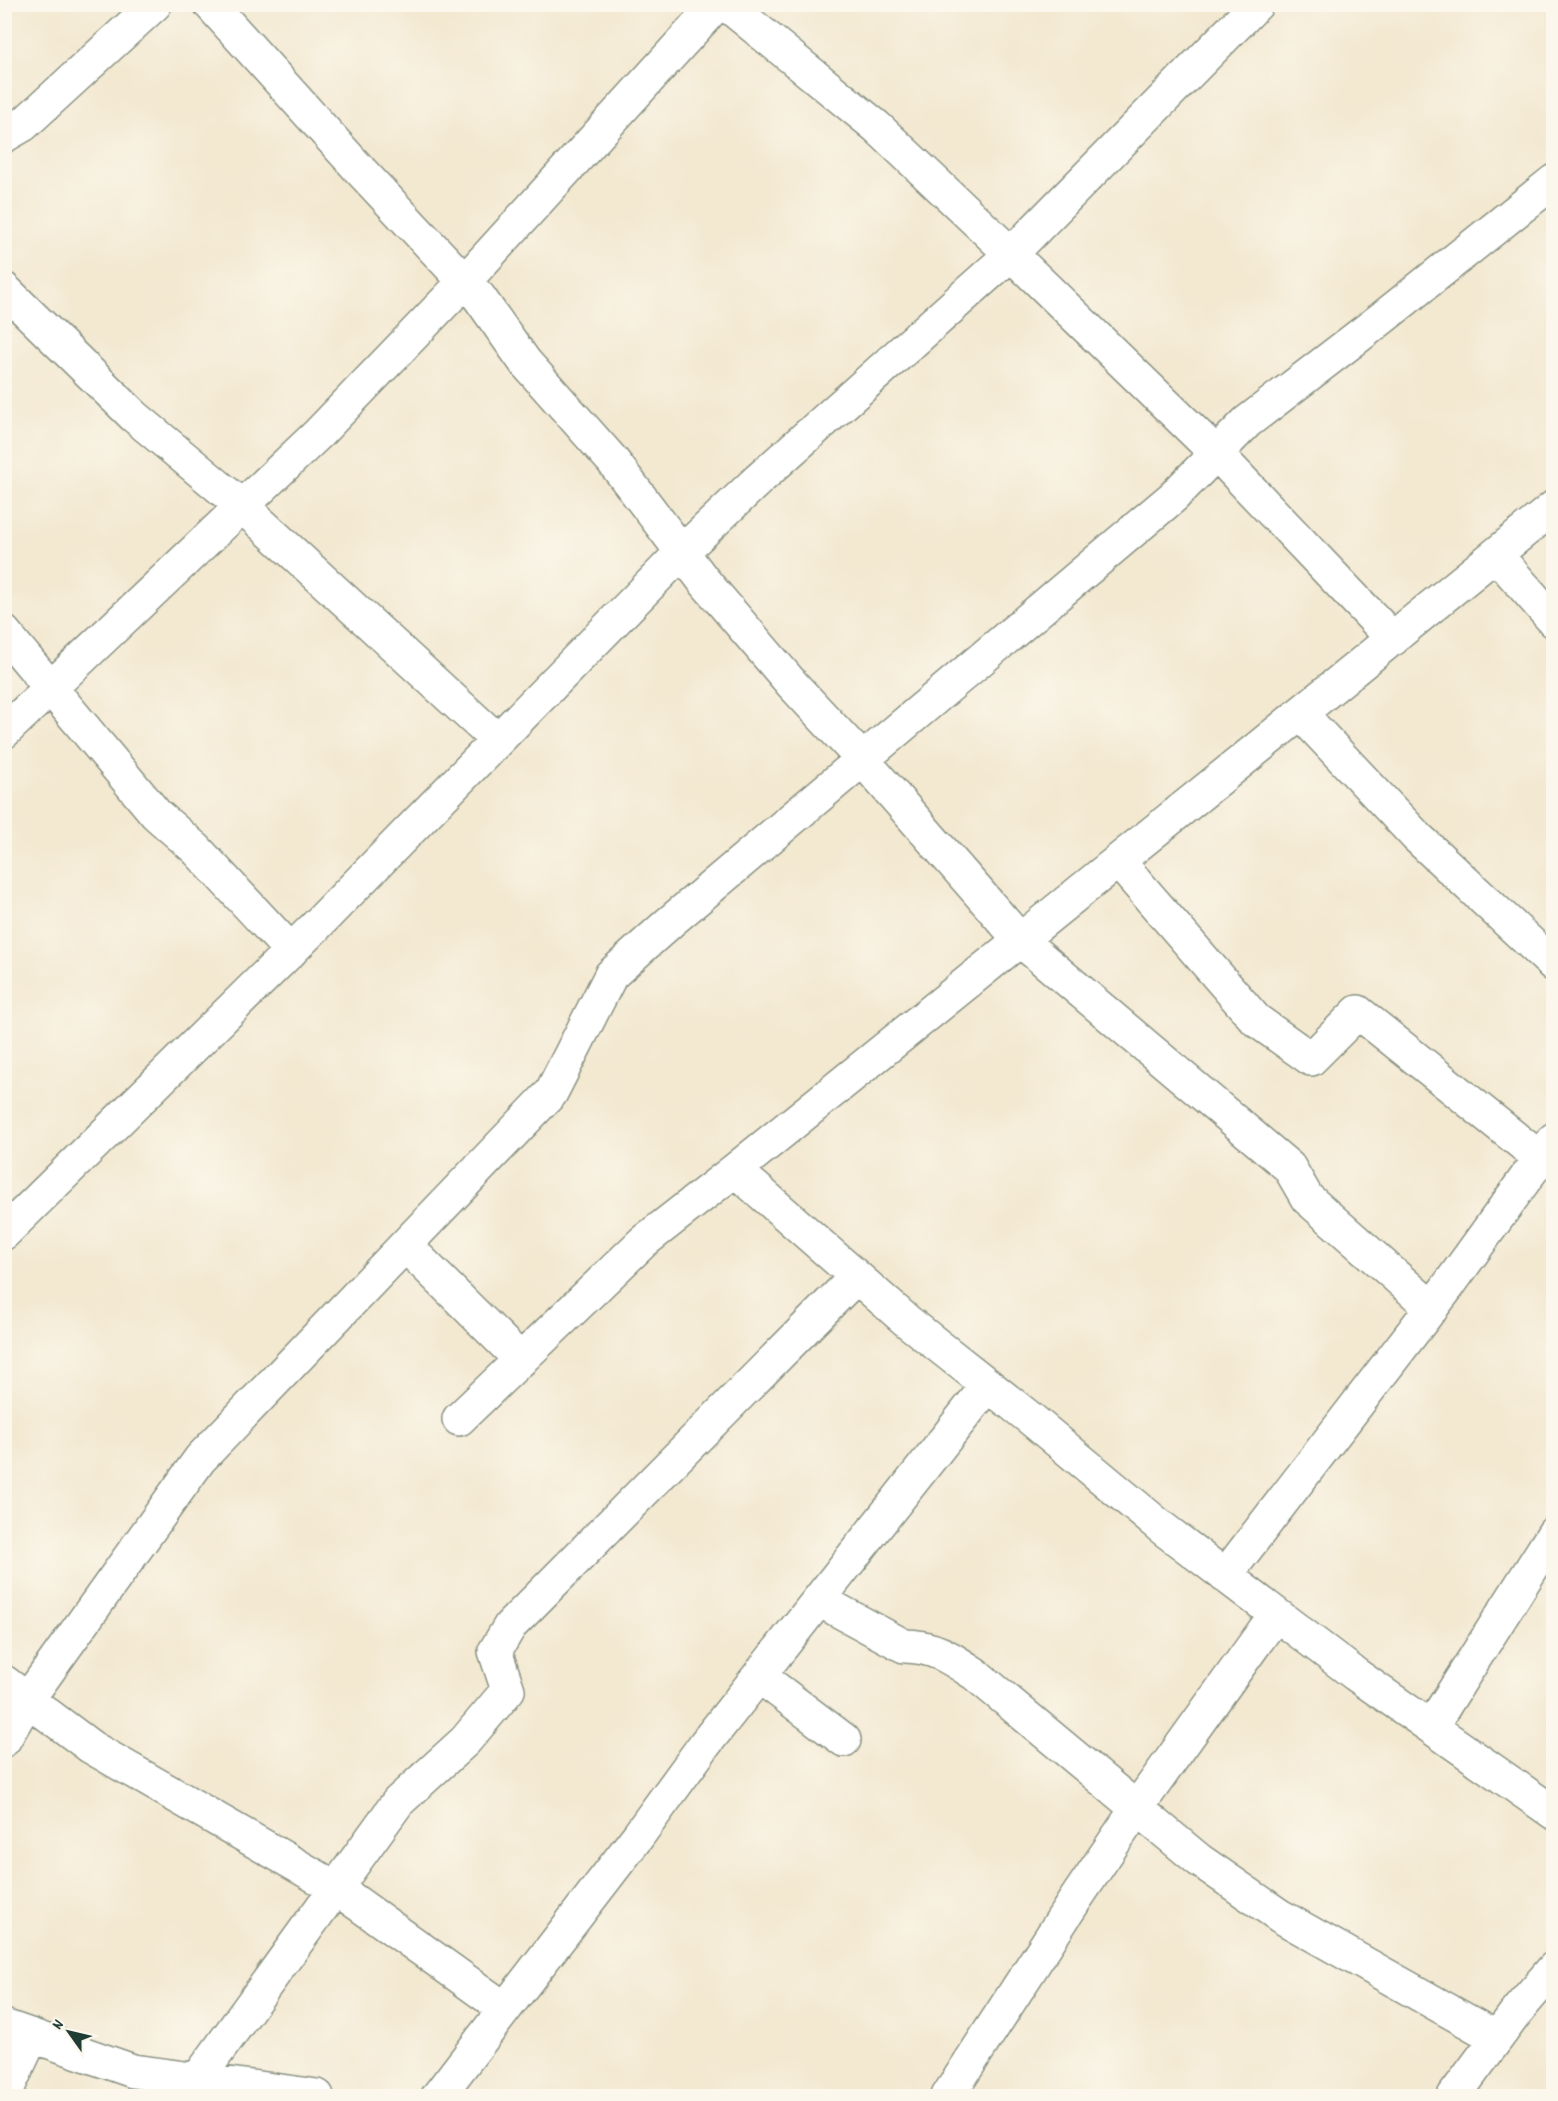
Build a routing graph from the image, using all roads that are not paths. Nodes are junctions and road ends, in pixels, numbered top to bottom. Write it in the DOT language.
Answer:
graph roads {
  1 [pos="155,4"];
  2 [pos="210,4"];
  3 [pos="717,4"];
  4 [pos="726,4"];
  5 [pos="1257,4"];
  6 [pos="4,136"];
  7 [pos="1554,181"];
  8 [pos="1011,254"];
  9 [pos="465,281"];
  10 [pos="4,290"];
  11 [pos="1216,453"];
  12 [pos="242,506"];
  13 [pos="1554,507"];
  14 [pos="682,552"];
  15 [pos="1496,555"];
  16 [pos="1554,621"];
  17 [pos="4,632"];
  18 [pos="1393,639"];
  19 [pos="51,688"];
  20 [pos="1300,714"];
  21 [pos="4,732"];
  22 [pos="497,740"];
  23 [pos="862,759"];
  24 [pos="1118,861"];
  25 [pos="1020,940"];
  26 [pos="291,951"];
  27 [pos="1554,965"];
  28 [pos="1547,1148"];
  29 [pos="735,1170"];
  30 [pos="4,1233"];
  31 [pos="405,1245"];
  32 [pos="856,1277"];
  33 [pos="1432,1308"];
  34 [pos="521,1360"];
  35 [pos="988,1385"];
  36 [pos="459,1419"];
  37 [pos="1554,1533"];
  38 [pos="1225,1576"];
  39 [pos="819,1600"];
  40 [pos="1276,1614"];
  41 [pos="759,1676"];
  42 [pos="16,1691"];
  43 [pos="1431,1728"];
  44 [pos="4,1740"];
  45 [pos="844,1740"];
  46 [pos="1137,1808"];
  47 [pos="1554,1813"];
  48 [pos="336,1888"];
  49 [pos="1554,1968"];
  50 [pos="505,2009"];
  51 [pos="18,2031"];
  52 [pos="1497,2038"];
  53 [pos="197,2080"];
  54 [pos="4,2096"];
  55 [pos="317,2097"];
  56 [pos="438,2097"];
  57 [pos="948,2097"];
  58 [pos="1454,2097"];
  1 -- 6 [label="street"];
  2 -- 9 [label="street"];
  3 -- 9 [label="street"];
  4 -- 8 [label="street"];
  5 -- 8 [label="street"];
  7 -- 11 [label="street"];
  8 -- 11 [label="street"];
  8 -- 14 [label="street"];
  9 -- 12 [label="street"];
  9 -- 14 [label="street"];
  10 -- 12 [label="street"];
  11 -- 18 [label="street"];
  11 -- 23 [label="street"];
  12 -- 19 [label="street"];
  12 -- 22 [label="street"];
  13 -- 15 [label="street"];
  14 -- 22 [label="street"];
  14 -- 23 [label="street"];
  15 -- 16 [label="street"];
  15 -- 18 [label="street"];
  17 -- 19 [label="street"];
  18 -- 20 [label="street"];
  19 -- 21 [label="street"];
  19 -- 26 [label="street"];
  20 -- 24 [label="street"];
  20 -- 27 [label="street"];
  22 -- 26 [label="street"];
  23 -- 25 [label="street"];
  23 -- 31 [label="street"];
  24 -- 25 [label="street"];
  24 -- 28 [label="street"];
  25 -- 29 [label="street"];
  25 -- 33 [label="street"];
  26 -- 30 [label="street"];
  28 -- 33 [label="street"];
  29 -- 32 [label="street"];
  29 -- 34 [label="street"];
  31 -- 34 [label="street"];
  31 -- 42 [label="street"];
  32 -- 35 [label="street"];
  32 -- 48 [label="street"];
  33 -- 38 [label="street"];
  34 -- 36 [label="street"];
  35 -- 38 [label="street"];
  35 -- 39 [label="street"];
  37 -- 43 [label="street"];
  38 -- 40 [label="street"];
  39 -- 41 [label="street"];
  39 -- 46 [label="street"];
  40 -- 43 [label="street"];
  40 -- 46 [label="street"];
  41 -- 45 [label="street"];
  41 -- 50 [label="street"];
  42 -- 44 [label="street"];
  42 -- 48 [label="street"];
  43 -- 47 [label="street"];
  46 -- 52 [label="street"];
  46 -- 57 [label="street"];
  48 -- 50 [label="street"];
  48 -- 53 [label="street"];
  49 -- 52 [label="street"];
  50 -- 56 [label="street"];
  51 -- 53 [label="street"];
  51 -- 54 [label="street"];
  52 -- 58 [label="street"];
  53 -- 55 [label="street"];
}
